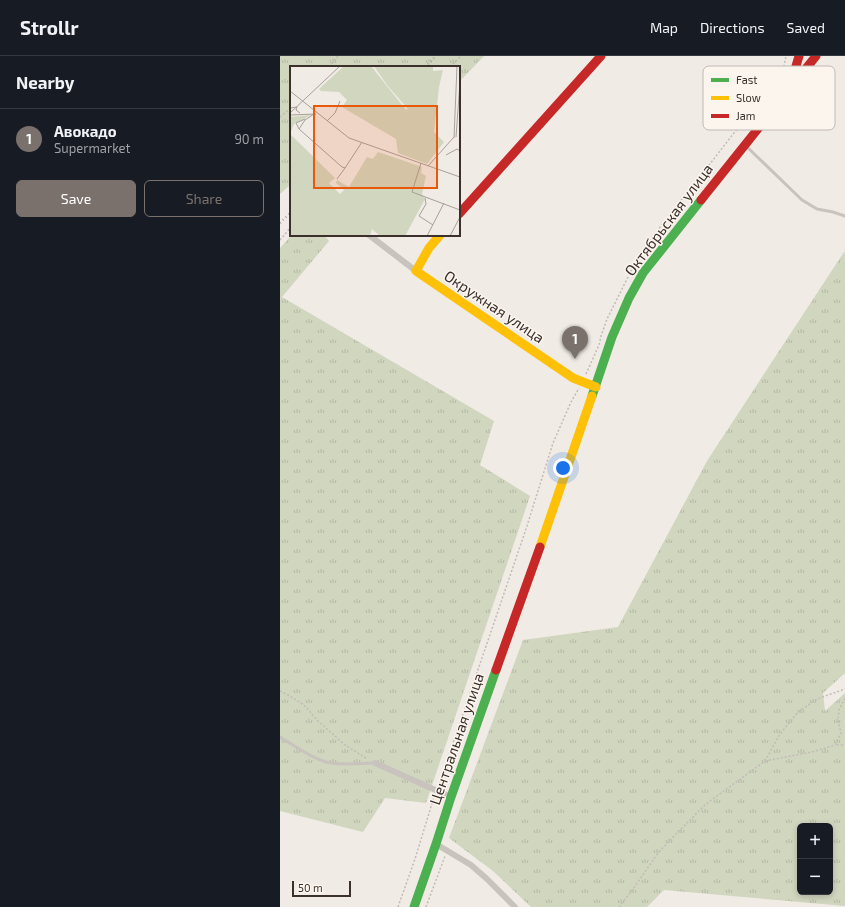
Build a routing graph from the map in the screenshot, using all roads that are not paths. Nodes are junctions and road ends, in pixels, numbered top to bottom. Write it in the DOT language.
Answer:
graph roads {
  1 [pos="601,56"];
  2 [pos="799,56"];
  3 [pos="816,56"];
  4 [pos="796,66"];
  5 [pos="808,66"];
  6 [pos="757,130"];
  7 [pos="745,145"];
  8 [pos="460,213"];
  9 [pos="845,216"];
  10 [pos="370,236"];
  11 [pos="439,236"];
  12 [pos="416,271"];
  13 [pos="596,386"];
  14 [pos="528,581"];
  15 [pos="280,737"];
  16 [pos="375,763"];
  17 [pos="451,797"];
  18 [pos="436,844"];
  19 [pos="414,907"];
  20 [pos="515,907"];
  1 -- 8 [label="main road"];
  2 -- 4 [label="main road"];
  3 -- 5 [label="main road, Октябрьская улица"];
  6 -- 7 [label="main road, Октябрьская улица"];
  7 -- 9 [label="lane"];
  7 -- 13 [label="main road, Октябрьская улица"];
  10 -- 12 [label="street"];
  11 -- 12 [label="main road"];
  12 -- 13 [label="main road, Окружная улица"];
  13 -- 14 [label="main road, Октябрьская улица"];
  14 -- 17 [label="main road, Центральная улица"];
  15 -- 16 [label="lane"];
  16 -- 17 [label="street"];
  17 -- 18 [label="main road, Центральная улица"];
  18 -- 19 [label="main road, Центральная улица"];
  18 -- 20 [label="street"];
}
